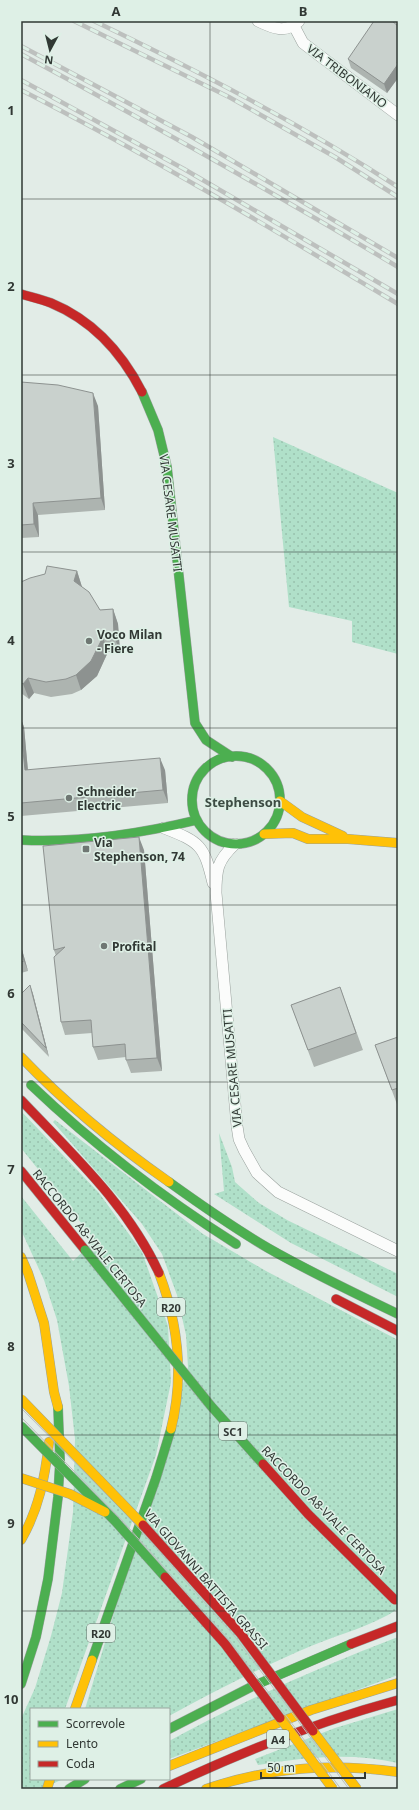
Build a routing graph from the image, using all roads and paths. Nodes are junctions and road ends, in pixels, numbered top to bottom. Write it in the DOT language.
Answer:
graph roads {
  1 [pos="258,21"];
  2 [pos="297,23"];
  3 [pos="398,115"];
  4 [pos="21,294"];
  5 [pos="232,757"];
  6 [pos="280,801"];
  7 [pos="197,820"];
  8 [pos="164,828"];
  9 [pos="264,834"];
  10 [pos="348,839"];
  11 [pos="21,840"];
  12 [pos="398,842"];
  13 [pos="235,844"];
  14 [pos="216,893"];
  15 [pos="21,1057"];
  16 [pos="24,1079"];
  17 [pos="21,1100"];
  18 [pos="21,1171"];
  19 [pos="246,1250"];
  20 [pos="398,1251"];
  21 [pos="21,1257"];
  22 [pos="326,1294"];
  23 [pos="398,1314"];
  24 [pos="398,1331"];
  25 [pos="54,1392"];
  26 [pos="21,1400"];
  27 [pos="21,1426"];
  28 [pos="21,1478"];
  29 [pos="105,1512"];
  30 [pos="21,1540"];
  31 [pos="397,1602"];
  32 [pos="398,1626"];
  33 [pos="398,1683"];
  34 [pos="21,1684"];
  35 [pos="398,1700"];
  36 [pos="75,1708"];
  37 [pos="170,1729"];
  38 [pos="170,1766"];
  39 [pos="398,1772"];
  40 [pos="84,1780"];
  41 [pos="139,1780"];
  42 [pos="70,1789"];
  43 [pos="120,1789"];
  44 [pos="163,1789"];
  45 [pos="206,1789"];
  46 [pos="333,1789"];
  47 [pos="357,1789"];
  1 -- 2 [label="street, VIA TRIBONIANO"];
  2 -- 3 [label="street, VIA TRIBONIANO"];
  4 -- 5 [label="main road, VIA CESARE MUSATTI"];
  5 -- 6 [label="main road"];
  5 -- 7 [label="main road"];
  6 -- 9 [label="main road"];
  6 -- 10 [label="main road"];
  7 -- 8 [label="main road"];
  7 -- 13 [label="main road"];
  8 -- 11 [label="main road"];
  8 -- 14 [label="street, VIA CESARE MUSATTI"];
  9 -- 10 [label="main road"];
  9 -- 13 [label="main road"];
  10 -- 12 [label="main road"];
  13 -- 14 [label="street, VIA CESARE MUSATTI"];
  14 -- 20 [label="street, VIA CESARE MUSATTI"];
  15 -- 23 [label="main road"];
  16 -- 19 [label="main road"];
  17 -- 36 [label="main road, R20"];
  18 -- 31 [label="main road, RACCORDO A8-VIALE CERTOSA / SC1, bridge"];
  21 -- 25 [label="main road"];
  22 -- 24 [label="main road"];
  25 -- 30 [label="main road"];
  25 -- 34 [label="main road"];
  26 -- 47 [label="main road, VIA GIOVANNI BATTISTA GRASSI, bridge"];
  27 -- 29 [label="main road, bridge"];
  28 -- 29 [label="main road, bridge"];
  29 -- 46 [label="main road, bridge"];
  32 -- 37 [label="main road"];
  33 -- 38 [label="main road, A4"];
  35 -- 44 [label="main road, A4"];
  39 -- 45 [label="main road"];
  40 -- 42 [label="main road"];
  41 -- 43 [label="main road"];
}
